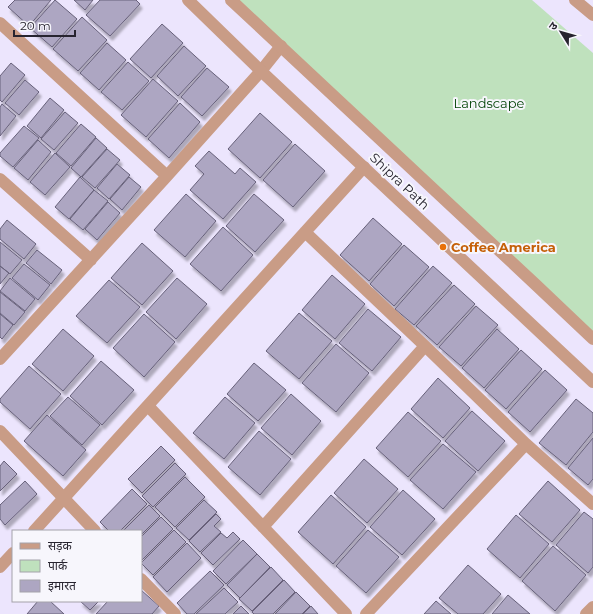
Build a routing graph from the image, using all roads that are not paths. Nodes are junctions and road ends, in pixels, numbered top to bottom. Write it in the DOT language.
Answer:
graph roads {
  1 [pos="188,0"];
  2 [pos="231,0"];
  3 [pos="575,0"];
  4 [pos="593,15"];
  5 [pos="0,23"];
  6 [pos="281,46"];
  7 [pos="261,71"];
  8 [pos="364,167"];
  9 [pos="167,176"];
  10 [pos="0,179"];
  11 [pos="305,232"];
  12 [pos="91,260"];
  13 [pos="593,339"];
  14 [pos="425,346"];
  15 [pos="0,359"];
  16 [pos="593,382"];
  17 [pos="148,406"];
  18 [pos="0,431"];
  19 [pos="526,444"];
  20 [pos="64,499"];
  21 [pos="593,504"];
  22 [pos="263,527"];
  23 [pos="35,530"];
  24 [pos="94,530"];
  25 [pos="12,554"];
  26 [pos="0,567"];
  27 [pos="142,580"];
  28 [pos="593,607"];
  29 [pos="175,614"];
  30 [pos="346,614"];
  31 [pos="366,614"];
  32 [pos="586,614"];
  1 -- 7 [label="street, Shipra Path"];
  2 -- 6 [label="street, Shipra Path"];
  3 -- 4 [label="street"];
  5 -- 9 [label="street"];
  6 -- 7 [label="street"];
  6 -- 13 [label="street, Shipra Path"];
  7 -- 8 [label="street, Shipra Path"];
  7 -- 9 [label="street"];
  8 -- 11 [label="street"];
  8 -- 16 [label="street, Shipra Path"];
  9 -- 12 [label="street"];
  10 -- 12 [label="street"];
  11 -- 14 [label="street"];
  11 -- 17 [label="street"];
  12 -- 15 [label="street"];
  14 -- 19 [label="street"];
  14 -- 22 [label="street"];
  17 -- 20 [label="street"];
  17 -- 22 [label="street"];
  18 -- 20 [label="street"];
  19 -- 21 [label="street"];
  19 -- 31 [label="street"];
  20 -- 23 [label="street"];
  20 -- 24 [label="street"];
  22 -- 30 [label="street"];
  25 -- 26 [label="street"];
  27 -- 29 [label="street"];
  28 -- 32 [label="street"];
}
